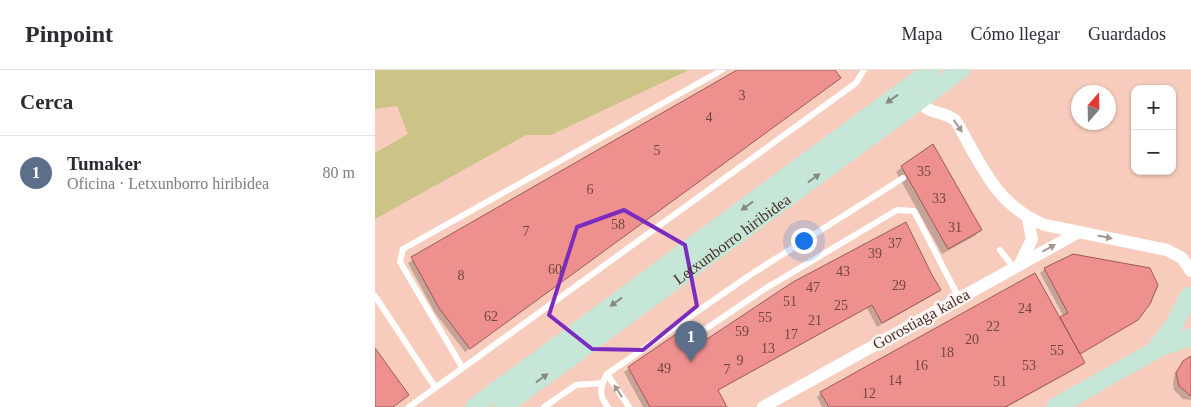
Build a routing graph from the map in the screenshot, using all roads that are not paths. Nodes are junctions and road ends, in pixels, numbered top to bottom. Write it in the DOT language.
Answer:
graph roads {
  1 [pos="722,70"];
  2 [pos="864,70"];
  3 [pos="931,70"];
  4 [pos="961,70"];
  5 [pos="919,101"];
  6 [pos="903,178"];
  7 [pos="1028,218"];
  8 [pos="1079,232"];
  9 [pos="999,250"];
  10 [pos="1017,266"];
  11 [pos="1191,271"];
  12 [pos="1190,292"];
  13 [pos="375,296"];
  14 [pos="959,298"];
  15 [pos="1191,314"];
  16 [pos="1191,337"];
  17 [pos="688,341"];
  18 [pos="1152,352"];
  19 [pos="462,367"];
  20 [pos="607,374"];
  21 [pos="603,383"];
  22 [pos="435,387"];
  23 [pos="1073,402"];
  24 [pos="409,407"];
  25 [pos="474,407"];
  26 [pos="503,407"];
  27 [pos="544,407"];
  28 [pos="608,407"];
  29 [pos="629,407"];
  30 [pos="763,407"];
  31 [pos="1055,407"];
  1 -- 19 [label="lane"];
  2 -- 19 [label="lane"];
  3 -- 25 [label="main road, Letxunborro hiribidea, one-way"];
  4 -- 5 [label="main road, Letxunborro hiribidea"];
  5 -- 7 [label="street, one-way"];
  26 -- 5 [label="main road, Letxunborro hiribidea, one-way"];
  6 -- 20 [label="lane"];
  7 -- 8 [label="street"];
  7 -- 10 [label="street"];
  10 -- 8 [label="street, Gorostiaga kalea, one-way"];
  8 -- 11 [label="street, one-way"];
  9 -- 10 [label="lane"];
  10 -- 14 [label="street, Gorostiaga kalea"];
  12 -- 15 [label="main road"];
  12 -- 18 [label="main road"];
  13 -- 22 [label="lane"];
  14 -- 17 [label="lane"];
  14 -- 30 [label="street, Gorostiaga kalea"];
  16 -- 18 [label="main road"];
  18 -- 23 [label="main road"];
  19 -- 22 [label="lane"];
  20 -- 21 [label="lane"];
  29 -- 20 [label="lane, one-way"];
  21 -- 27 [label="lane"];
  21 -- 28 [label="lane"];
  22 -- 24 [label="lane"];
  23 -- 31 [label="main road"];
}
